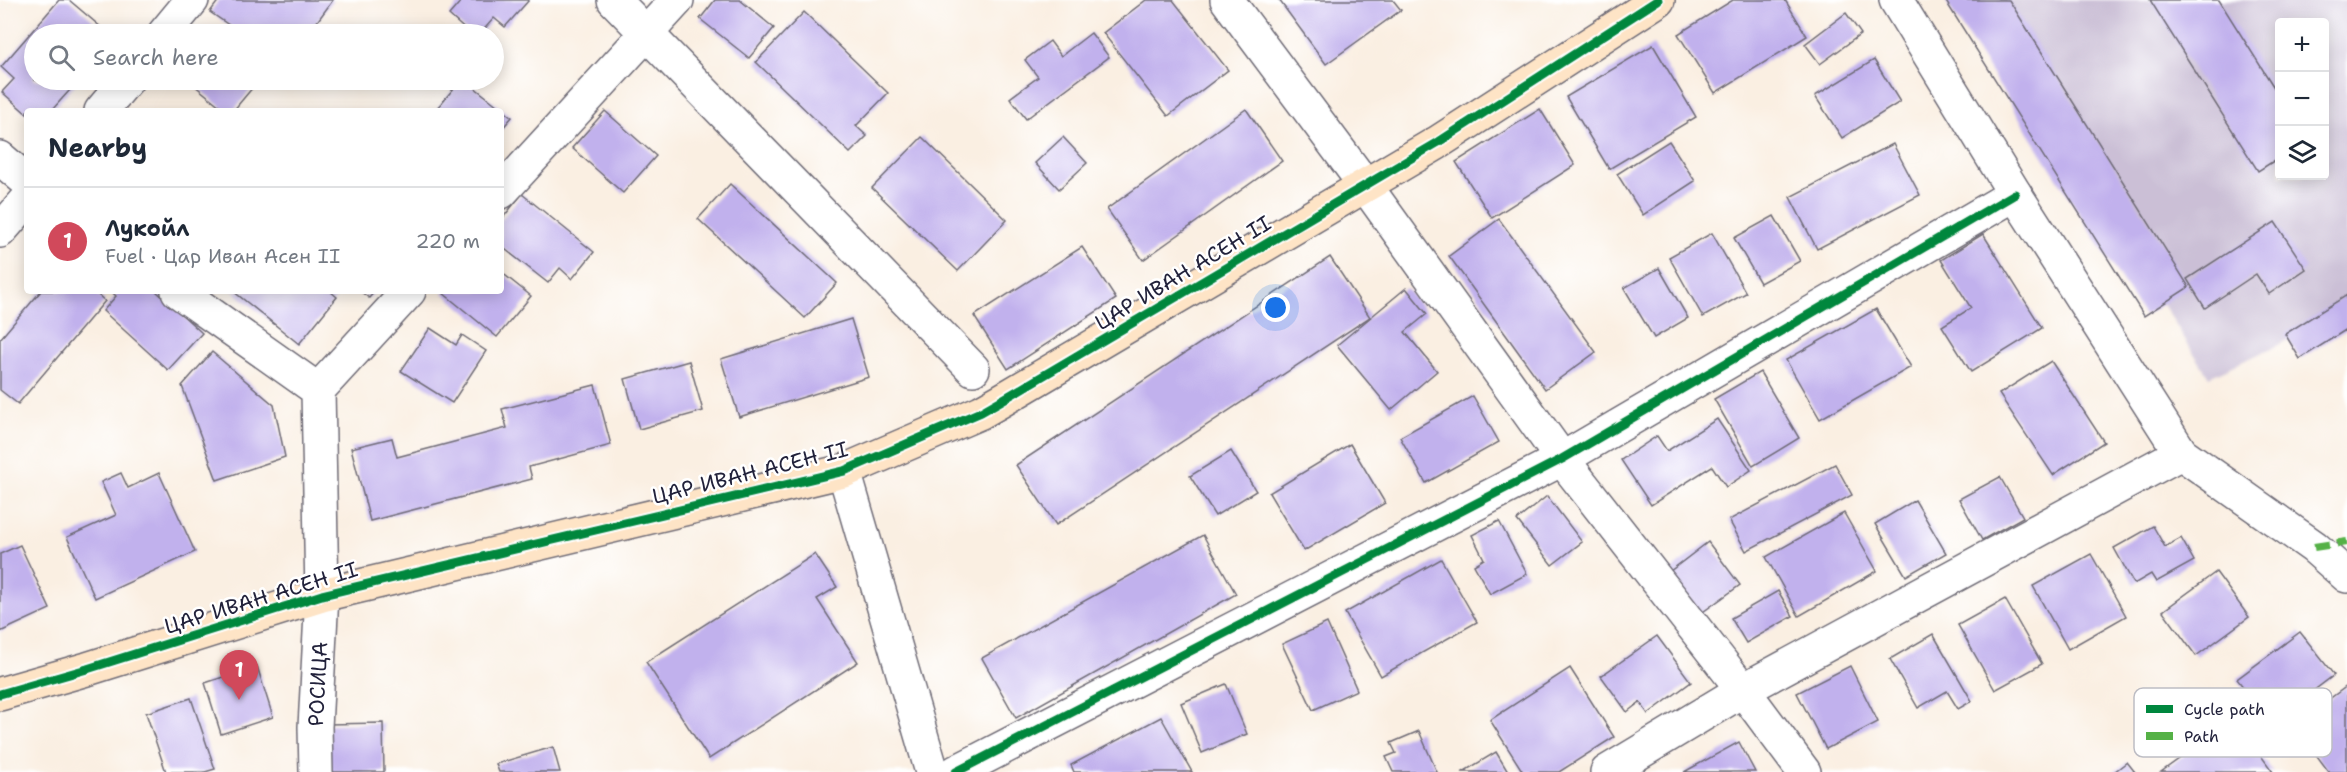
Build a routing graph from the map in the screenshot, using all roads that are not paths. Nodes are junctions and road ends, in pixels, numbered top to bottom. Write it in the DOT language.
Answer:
graph roads {
  1 [pos="192,0"];
  2 [pos="614,0"];
  3 [pos="677,0"];
  4 [pos="1227,0"];
  5 [pos="1658,0"];
  6 [pos="1896,0"];
  7 [pos="172,24"];
  8 [pos="648,33"];
  9 [pos="119,90"];
  10 [pos="104,108"];
  11 [pos="0,158"];
  12 [pos="24,178"];
  13 [pos="1365,185"];
  14 [pos="504,189"];
  15 [pos="2015,194"];
  16 [pos="24,203"];
  17 [pos="0,231"];
  18 [pos="182,294"];
  19 [pos="406,294"];
  20 [pos="973,369"];
  21 [pos="318,390"];
  22 [pos="2181,453"];
  23 [pos="1562,459"];
  24 [pos="844,471"];
  25 [pos="2347,576"];
  26 [pos="322,595"];
  27 [pos="1743,690"];
  28 [pos="0,694"];
  29 [pos="316,772"];
  30 [pos="932,772"];
  31 [pos="956,772"];
  32 [pos="1607,772"];
  33 [pos="1804,772"];
  1 -- 7 [label="street"];
  2 -- 8 [label="street"];
  3 -- 8 [label="street"];
  4 -- 13 [label="street"];
  5 -- 13 [label="street, ЦАР ИВАН АСЕН II"];
  6 -- 15 [label="street"];
  8 -- 14 [label="street"];
  8 -- 20 [label="street"];
  9 -- 10 [label="street"];
  11 -- 12 [label="street"];
  13 -- 23 [label="street"];
  13 -- 24 [label="street, ЦАР ИВАН АСЕН II"];
  15 -- 22 [label="street"];
  15 -- 23 [label="street"];
  16 -- 17 [label="street"];
  18 -- 21 [label="street"];
  19 -- 21 [label="street"];
  21 -- 26 [label="street, РОСИЦА"];
  22 -- 25 [label="street"];
  22 -- 27 [label="street"];
  23 -- 27 [label="street"];
  23 -- 31 [label="street"];
  24 -- 26 [label="street, ЦАР ИВАН АСЕН II"];
  24 -- 30 [label="street"];
  26 -- 28 [label="street, ЦАР ИВАН АСЕН II"];
  26 -- 29 [label="street, РОСИЦА"];
  27 -- 32 [label="street"];
  27 -- 33 [label="street"];
}
